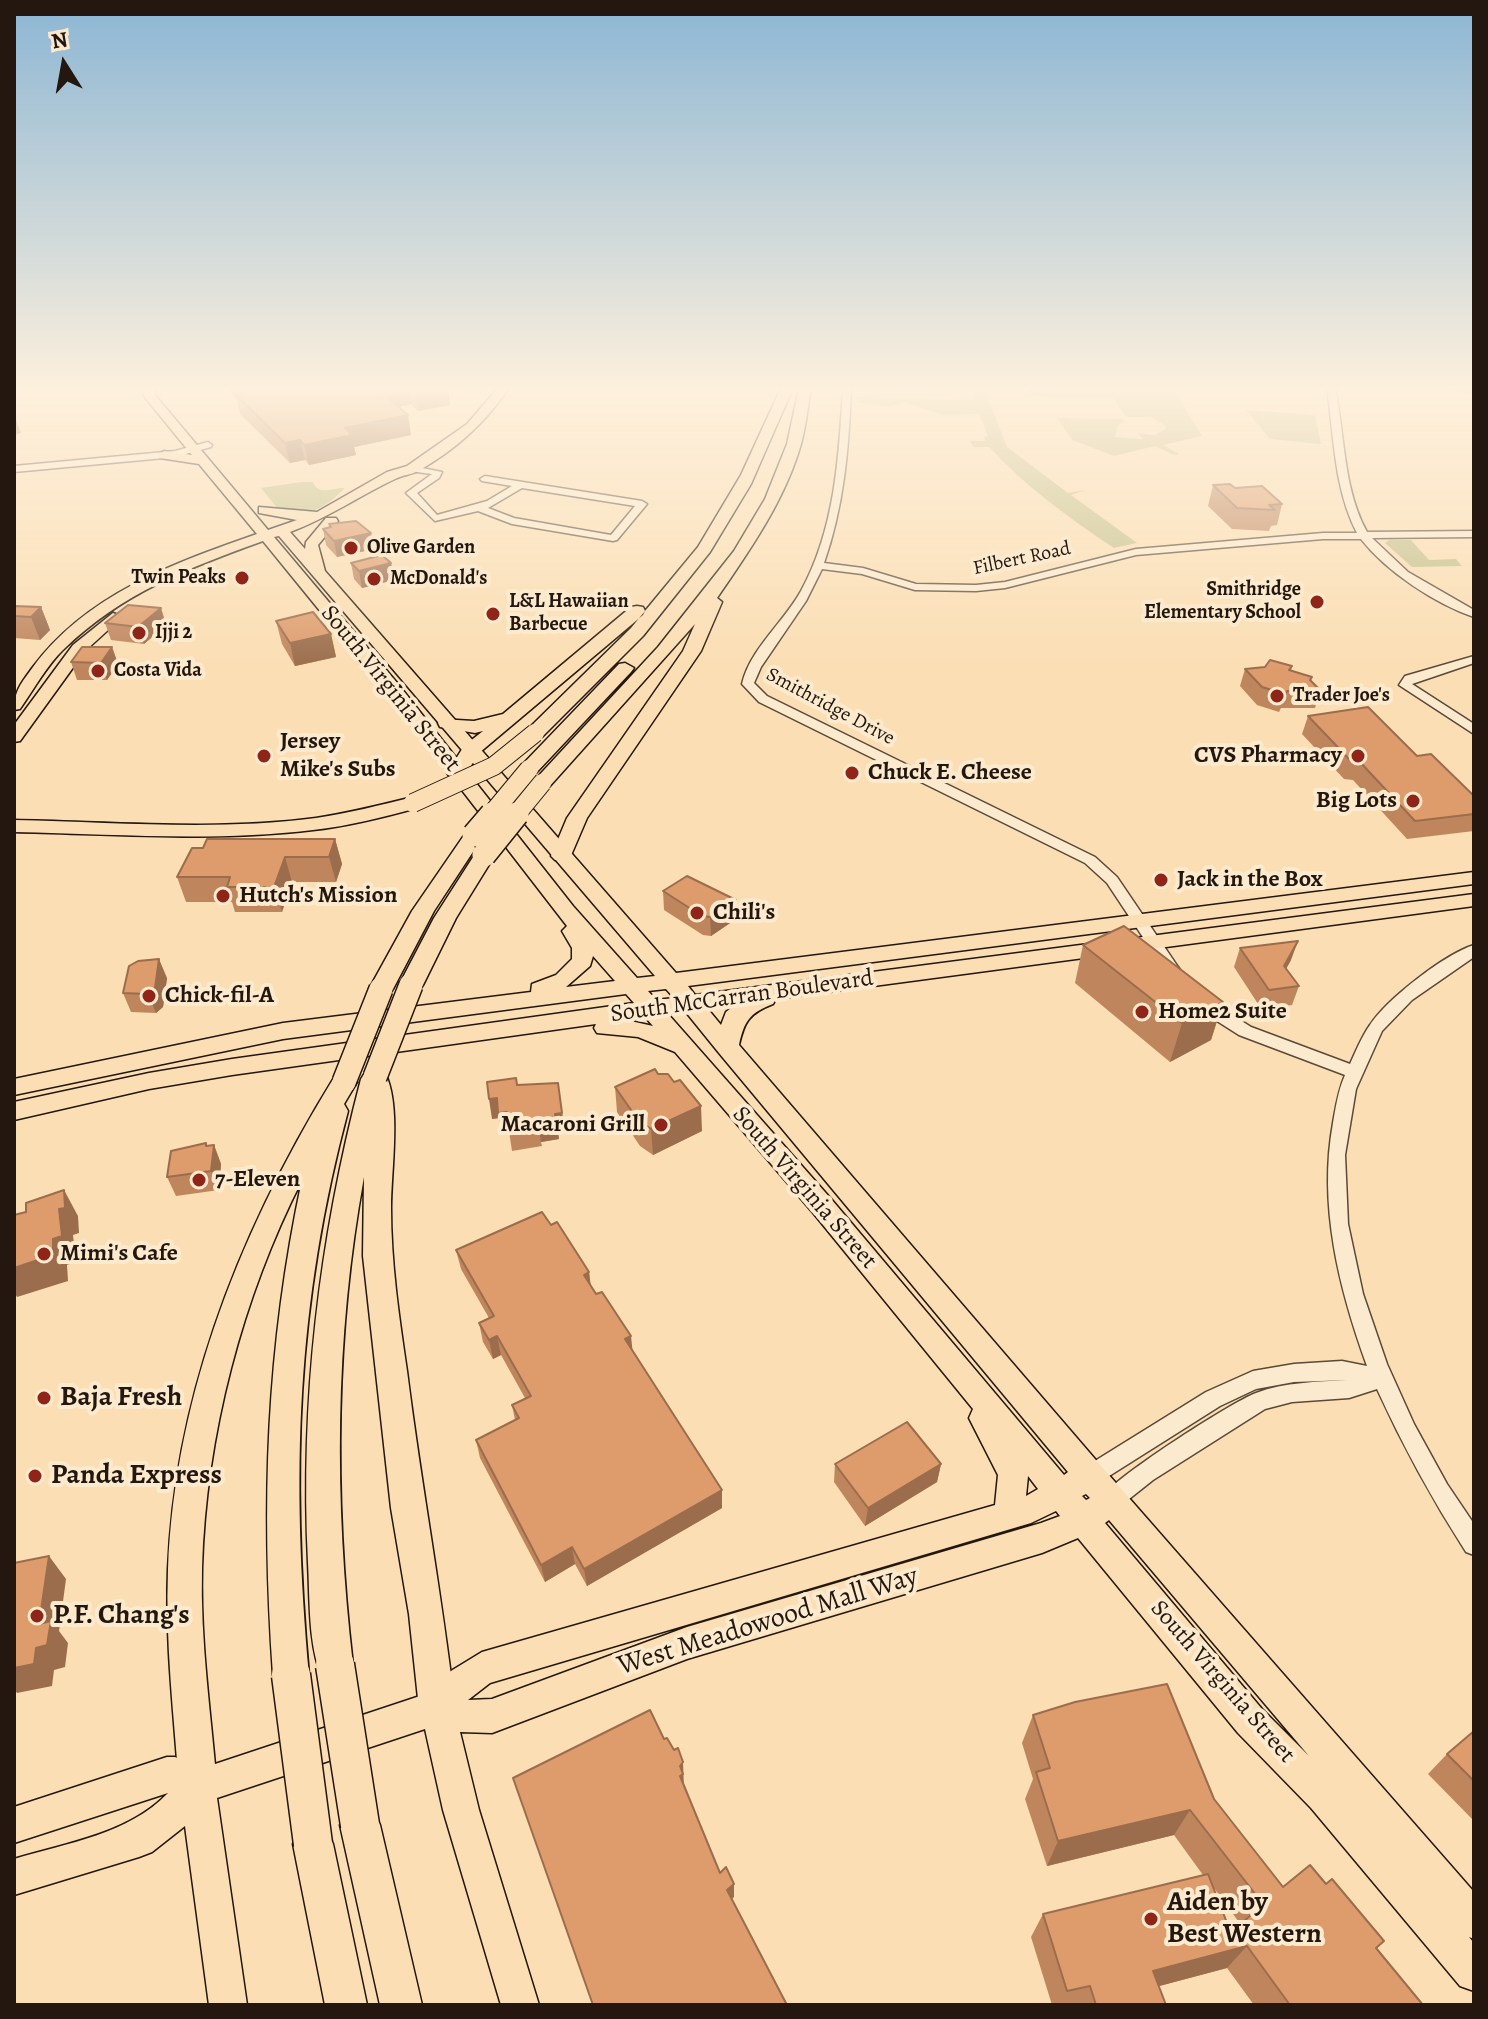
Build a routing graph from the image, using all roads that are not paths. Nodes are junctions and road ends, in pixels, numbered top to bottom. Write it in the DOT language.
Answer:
graph roads {
  1 [pos="223,482"];
  2 [pos="381,482"];
  3 [pos="427,482"];
  4 [pos="504,482"];
  5 [pos="743,482"];
  6 [pos="761,482"];
  7 [pos="778,482"];
  8 [pos="838,482"];
  9 [pos="1346,482"];
  10 [pos="520,485"];
  11 [pos="739,491"];
  12 [pos="237,501"];
  13 [pos="482,509"];
  14 [pos="330,517"];
  15 [pos="1474,534"];
  16 [pos="1365,536"];
  17 [pos="272,544"];
  18 [pos="200,559"];
  19 [pos="731,565"];
  20 [pos="819,565"];
  21 [pos="319,575"];
  22 [pos="1474,614"];
  23 [pos="387,653"];
  24 [pos="367,658"];
  25 [pos="1474,659"];
  26 [pos="14,705"];
  27 [pos="526,706"];
  28 [pos="447,723"];
  29 [pos="1474,730"];
  30 [pos="14,737"];
  31 [pos="471,750"];
  32 [pos="457,773"];
  33 [pos="535,776"];
  34 [pos="14,826"];
  35 [pos="479,845"];
  36 [pos="562,856"];
  37 [pos="1474,878"];
  38 [pos="548,889"];
  39 [pos="1474,900"];
  40 [pos="1140,922"];
  41 [pos="1152,943"];
  42 [pos="1474,950"];
  43 [pos="670,981"];
  44 [pos="628,986"];
  45 [pos="806,987"];
  46 [pos="690,1003"];
  47 [pos="463,1008"];
  48 [pos="648,1009"];
  49 [pos="283,1031"];
  50 [pos="484,1033"];
  51 [pos="727,1047"];
  52 [pos="683,1048"];
  53 [pos="1354,1072"];
  54 [pos="359,1079"];
  55 [pos="138,1084"];
  56 [pos="14,1087"];
  57 [pos="14,1111"];
  58 [pos="957,1371"];
  59 [pos="1381,1378"];
  60 [pos="1087,1498"];
  61 [pos="1009,1515"];
  62 [pos="1474,1544"];
  63 [pos="437,1708"];
  64 [pos="198,1787"];
  65 [pos="14,1825"];
  66 [pos="14,1877"];
  67 [pos="1474,1920"];
  68 [pos="1474,1972"];
  69 [pos="228,2005"];
  70 [pos="346,2005"];
  71 [pos="401,2005"];
  72 [pos="520,2005"];
  1 -- 12 [label="main road, South Virginia Street"];
  2 -- 14 [label="main road"];
  3 -- 13 [label="street"];
  4 -- 10 [label="street"];
  5 -- 11 [label="highway"];
  6 -- 33 [label="highway"];
  7 -- 19 [label="highway"];
  8 -- 20 [label="street, Smithridge Drive"];
  9 -- 16 [label="street"];
  10 -- 13 [label="street"];
  10 -- 13 [label="street"];
  11 -- 27 [label="highway"];
  11 -- 34 [label="highway, bridge"];
  12 -- 17 [label="main road, South Virginia Street"];
  12 -- 18 [label="main road"];
  14 -- 17 [label="main road"];
  14 -- 17 [label="main road, South Virginia Street"];
  14 -- 21 [label="main road"];
  15 -- 16 [label="street, Filbert Road"];
  16 -- 20 [label="street, Filbert Road"];
  16 -- 22 [label="street"];
  17 -- 18 [label="main road"];
  17 -- 21 [label="main road, South Virginia Street"];
  17 -- 24 [label="main road, South Virginia Street"];
  17 -- 30 [label="main road"];
  18 -- 26 [label="main road"];
  19 -- 33 [label="highway"];
  19 -- 36 [label="highway"];
  20 -- 40 [label="street, Smithridge Drive"];
  21 -- 23 [label="main road, South Virginia Street"];
  23 -- 24 [label="main road"];
  23 -- 28 [label="main road, South Virginia Street"];
  24 -- 32 [label="main road, South Virginia Street"];
  25 -- 29 [label="street"];
  27 -- 28 [label="highway"];
  27 -- 31 [label="highway"];
  28 -- 31 [label="main road, South Virginia Street"];
  31 -- 32 [label="highway"];
  31 -- 36 [label="main road, South Virginia Street"];
  32 -- 38 [label="main road, South Virginia Street"];
  33 -- 35 [label="highway, bridge"];
  35 -- 54 [label="highway, bridge"];
  35 -- 54 [label="highway, bridge"];
  36 -- 43 [label="main road, South Virginia Street"];
  37 -- 40 [label="main road, South McCarran Boulevard"];
  38 -- 44 [label="main road, South Virginia Street"];
  38 -- 47 [label="main road"];
  39 -- 41 [label="main road, South McCarran Boulevard"];
  40 -- 41 [label="street, Smithridge Drive"];
  40 -- 43 [label="main road, South McCarran Boulevard"];
  41 -- 45 [label="main road, South McCarran Boulevard"];
  41 -- 53 [label="street, Smithridge Drive"];
  42 -- 53 [label="street"];
  43 -- 44 [label="main road, South McCarran Boulevard"];
  43 -- 46 [label="main road, South Virginia Street"];
  44 -- 47 [label="main road, South McCarran Boulevard"];
  44 -- 48 [label="main road, South Virginia Street"];
  45 -- 46 [label="main road, South McCarran Boulevard"];
  45 -- 51 [label="main road"];
  46 -- 48 [label="main road, South McCarran Boulevard"];
  46 -- 51 [label="main road, South Virginia Street"];
  47 -- 49 [label="main road, South McCarran Boulevard"];
  48 -- 50 [label="main road, South McCarran Boulevard"];
  48 -- 52 [label="main road, South Virginia Street"];
  49 -- 55 [label="main road"];
  49 -- 56 [label="main road, South McCarran Boulevard"];
  50 -- 52 [label="main road"];
  50 -- 55 [label="main road, South McCarran Boulevard"];
  51 -- 60 [label="main road, South Virginia Street"];
  52 -- 58 [label="main road, South Virginia Street"];
  53 -- 59 [label="street"];
  54 -- 63 [label="highway"];
  54 -- 64 [label="highway"];
  54 -- 70 [label="highway, bridge"];
  54 -- 71 [label="highway, bridge"];
  55 -- 57 [label="main road, South McCarran Boulevard"];
  58 -- 60 [label="main road, South Virginia Street"];
  58 -- 61 [label="main road"];
  59 -- 60 [label="street"];
  59 -- 60 [label="street"];
  59 -- 62 [label="street"];
  60 -- 61 [label="main road, West Meadowood Mall Way"];
  60 -- 63 [label="main road, West Meadowood Mall Way"];
  60 -- 67 [label="main road, South Virginia Street"];
  60 -- 68 [label="main road, South Virginia Street"];
  61 -- 63 [label="main road, West Meadowood Mall Way"];
  63 -- 64 [label="main road, West Meadowood Mall Way"];
  63 -- 72 [label="main road"];
  64 -- 65 [label="main road"];
  64 -- 66 [label="main road, West Meadowood Mall Way"];
  64 -- 69 [label="main road"];
}
